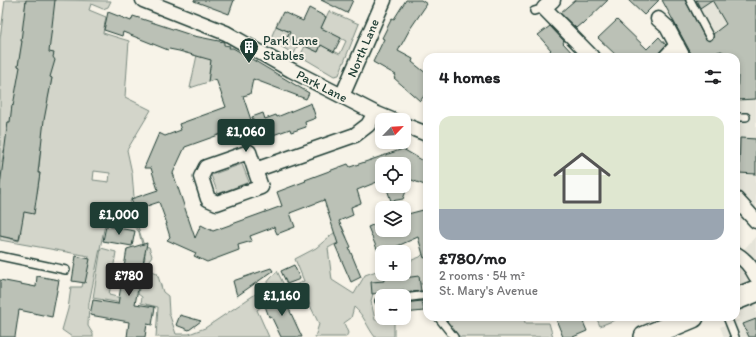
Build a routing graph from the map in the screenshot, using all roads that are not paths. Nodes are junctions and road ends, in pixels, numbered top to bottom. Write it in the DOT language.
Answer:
graph roads {
  1 [pos="143,0"];
  2 [pos="384,0"];
  3 [pos="690,0"];
  4 [pos="544,6"];
  5 [pos="658,19"];
  6 [pos="709,36"];
  7 [pos="680,51"];
  8 [pos="588,53"];
  9 [pos="342,96"];
  10 [pos="375,113"];
  11 [pos="740,117"];
  12 [pos="746,117"];
  13 [pos="411,128"];
  14 [pos="423,132"];
  15 [pos="255,170"];
  16 [pos="740,203"];
  17 [pos="756,221"];
  18 [pos="0,256"];
  19 [pos="740,257"];
  20 [pos="66,270"];
  21 [pos="756,276"];
  22 [pos="756,291"];
  23 [pos="423,296"];
  24 [pos="411,297"];
  25 [pos="740,297"];
  26 [pos="441,321"];
  27 [pos="683,321"];
  28 [pos="729,321"];
  29 [pos="454,337"];
  30 [pos="645,337"];
  31 [pos="736,337"];
  1 -- 9 [label="street, Park Lane"];
  2 -- 9 [label="street, North Lane"];
  3 -- 6 [label="lane"];
  4 -- 8 [label="street"];
  5 -- 7 [label="street"];
  9 -- 10 [label="street, Park Lane"];
  10 -- 15 [label="street"];
  11 -- 12 [label="lane"];
  13 -- 14 [label="street"];
  16 -- 17 [label="street"];
  18 -- 20 [label="lane"];
  19 -- 21 [label="street"];
  22 -- 25 [label="main road"];
  23 -- 24 [label="lane"];
  26 -- 29 [label="lane"];
  27 -- 30 [label="main road"];
  28 -- 31 [label="lane"];
}
